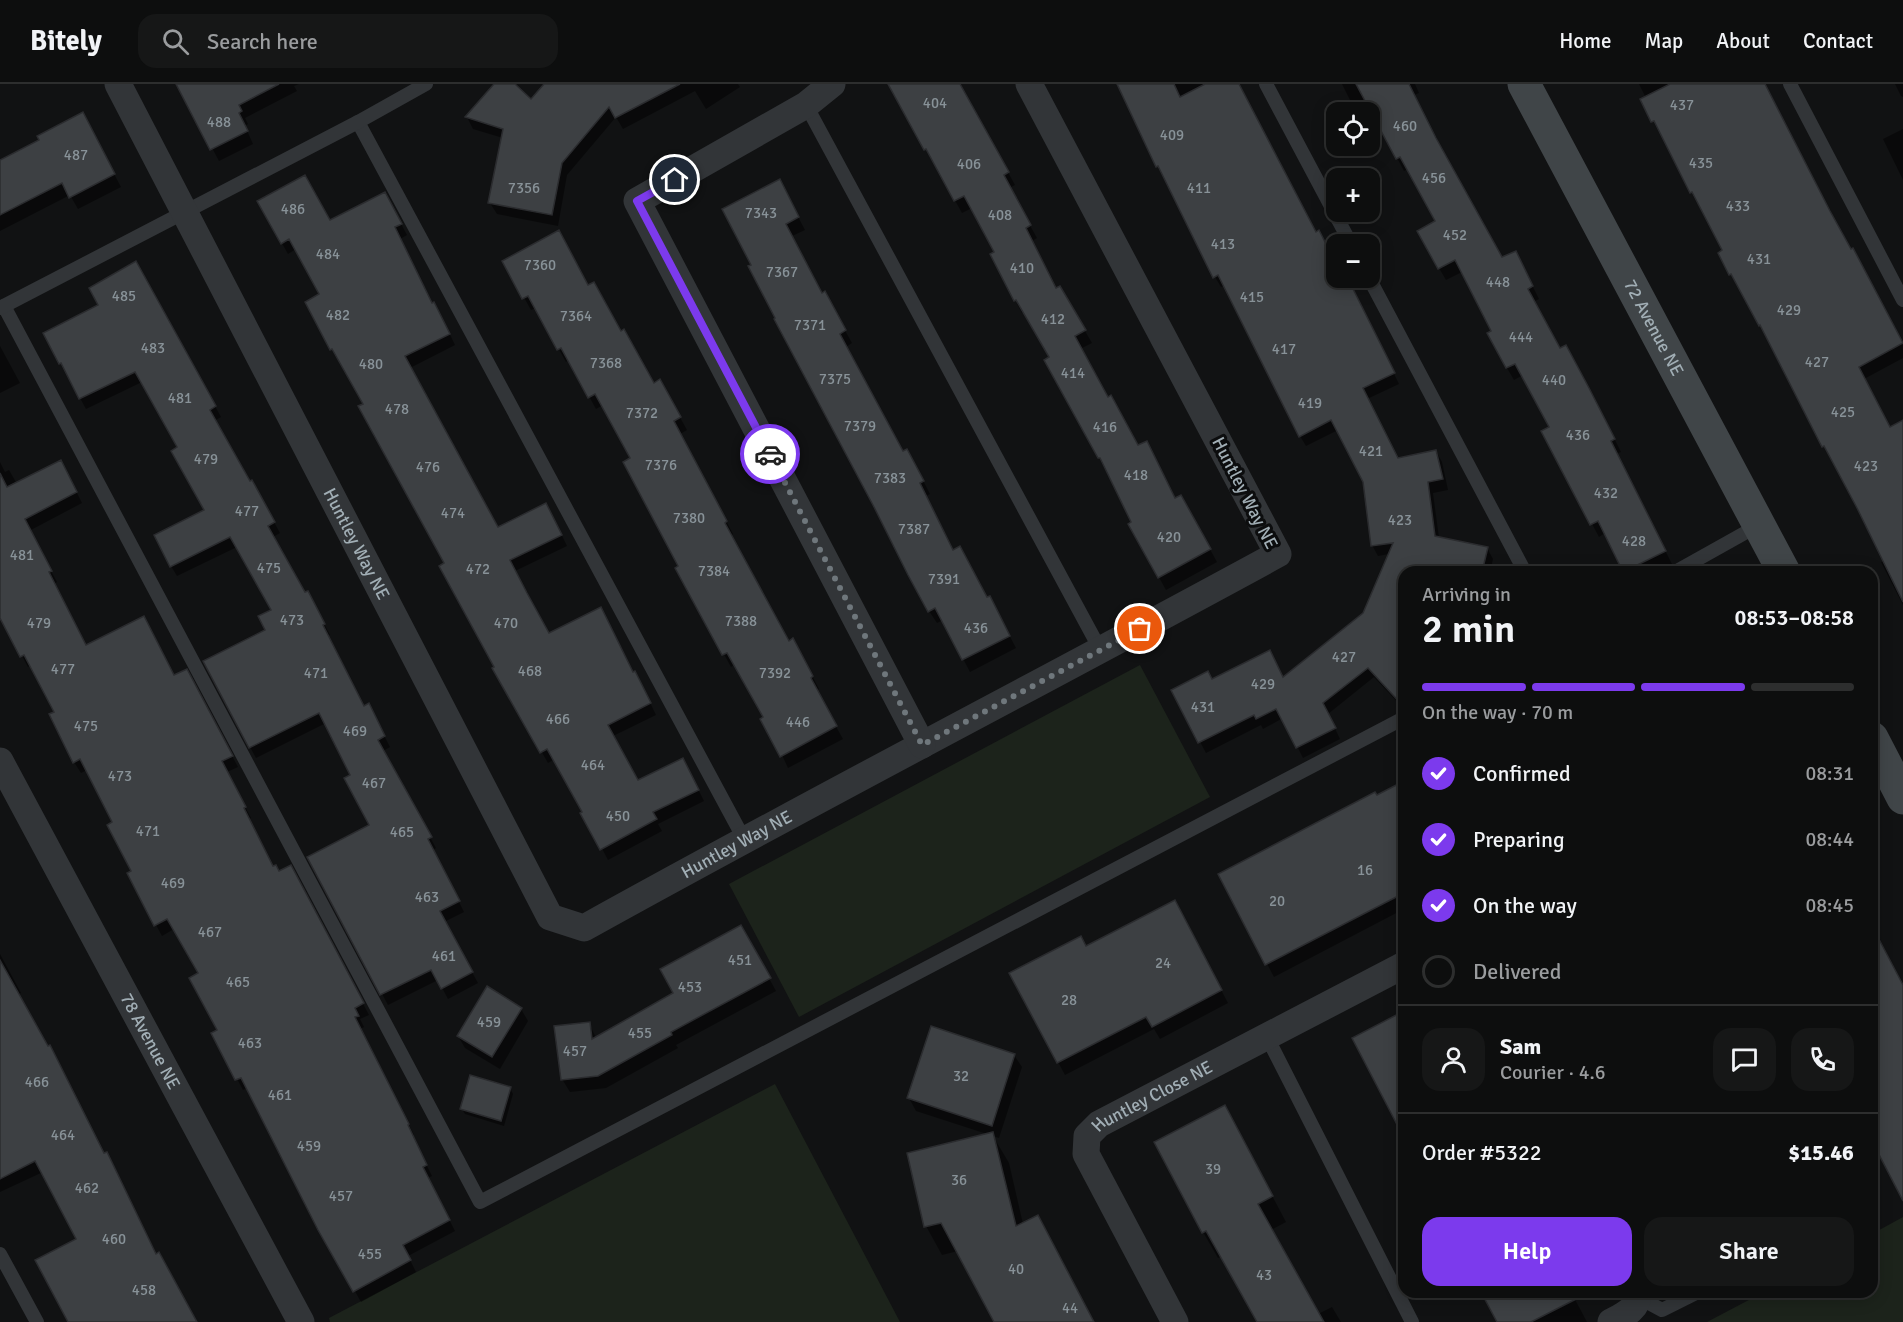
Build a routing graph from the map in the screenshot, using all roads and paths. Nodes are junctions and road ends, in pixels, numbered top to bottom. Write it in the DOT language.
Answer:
graph roads {
  1 [pos="118,84"];
  2 [pos="426,84"];
  3 [pos="832,84"];
  4 [pos="1029,84"];
  5 [pos="1266,84"];
  6 [pos="1524,84"];
  7 [pos="1790,84"];
  8 [pos="806,105"];
  9 [pos="358,122"];
  10 [pos="184,214"];
  11 [pos="1346,234"];
  12 [pos="1374,288"];
  13 [pos="1903,300"];
  14 [pos="2,307"];
  15 [pos="1759,525"];
  16 [pos="1522,566"];
  17 [pos="1687,566"];
  18 [pos="1781,566"];
  19 [pos="1101,651"];
  20 [pos="1398,721"];
  21 [pos="922,745"];
  22 [pos="1878,750"];
  23 [pos="0,761"];
  24 [pos="1903,798"];
  25 [pos="744,839"];
  26 [pos="1398,968"];
  27 [pos="1266,1035"];
  28 [pos="0,1254"];
  29 [pos="1398,1294"];
  30 [pos="1400,1298"];
  31 [pos="1636,1298"];
  32 [pos="1644,1298"];
  33 [pos="1686,1298"];
  34 [pos="37,1322"];
  35 [pos="301,1322"];
  36 [pos="1175,1322"];
  37 [pos="1412,1322"];
  38 [pos="1611,1322"];
  1 -- 10 [label="street, Huntley Way NE"];
  2 -- 9 [label="lane"];
  3 -- 8 [label="street"];
  4 -- 19 [label="street, Huntley Way NE"];
  5 -- 11 [label="lane"];
  6 -- 15 [label="street, 72 Avenue NE"];
  7 -- 13 [label="lane"];
  8 -- 19 [label="lane"];
  8 -- 21 [label="street"];
  9 -- 10 [label="lane"];
  9 -- 25 [label="lane"];
  10 -- 14 [label="lane"];
  10 -- 25 [label="street, Huntley Way NE"];
  12 -- 16 [label="lane"];
  14 -- 20 [label="lane"];
  15 -- 17 [label="lane"];
  15 -- 18 [label="street, 72 Avenue NE"];
  19 -- 21 [label="street, Huntley Way NE"];
  21 -- 25 [label="street, Huntley Way NE"];
  22 -- 24 [label="street"];
  23 -- 35 [label="street, 78 Avenue NE"];
  26 -- 27 [label="street, Huntley Close NE"];
  27 -- 29 [label="lane"];
  27 -- 36 [label="street, Huntley Close NE"];
  28 -- 34 [label="lane"];
  30 -- 37 [label="lane"];
  31 -- 38 [label="street"];
  32 -- 33 [label="lane"];
}
